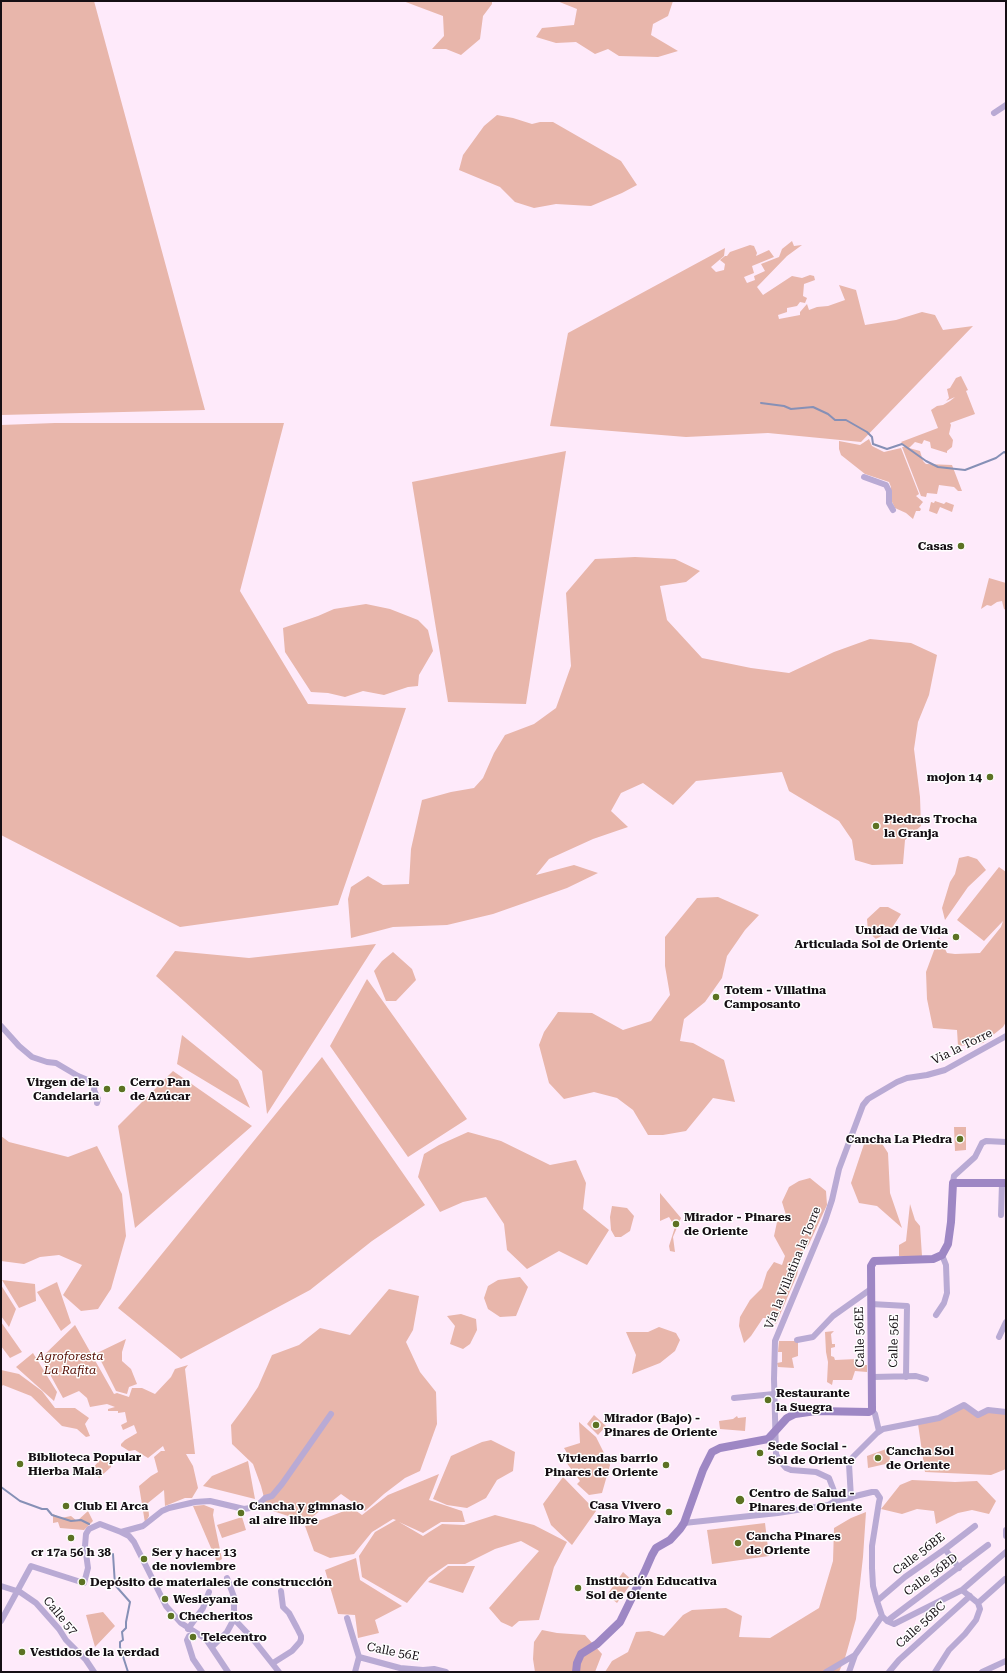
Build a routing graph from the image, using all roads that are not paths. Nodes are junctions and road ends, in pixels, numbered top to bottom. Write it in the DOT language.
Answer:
graph roads {
  1 [pos="1006,105"];
  2 [pos="994,113"];
  3 [pos="864,477"];
  4 [pos="893,510"];
  5 [pos="1,1026"];
  6 [pos="1006,1036"];
  7 [pos="97,1103"];
  8 [pos="863,1105"];
  9 [pos="1006,1142"];
  10 [pos="953,1183"];
  11 [pos="1004,1183"];
  12 [pos="1003,1203"];
  13 [pos="1001,1215"];
  14 [pos="942,1255"];
  15 [pos="870,1289"];
  16 [pos="872,1304"];
  17 [pos="936,1314"];
  18 [pos="1006,1322"];
  19 [pos="999,1337"];
  20 [pos="797,1340"];
  21 [pos="873,1377"];
  22 [pos="906,1377"];
  23 [pos="926,1379"];
  24 [pos="774,1394"];
  25 [pos="734,1398"];
  26 [pos="870,1411"];
  27 [pos="1006,1412"];
  28 [pos="331,1414"];
  29 [pos="776,1430"];
  30 [pos="879,1432"];
  31 [pos="851,1498"];
  32 [pos="835,1501"];
  33 [pos="684,1522"];
  34 [pos="976,1526"];
  35 [pos="1006,1530"];
  36 [pos="121,1532"];
  37 [pos="1006,1536"];
  38 [pos="988,1545"];
  39 [pos="945,1549"];
  40 [pos="1006,1552"];
  41 [pos="959,1568"];
  42 [pos="227,1578"];
  43 [pos="1005,1579"];
  44 [pos="1,1586"];
  45 [pos="962,1590"];
  46 [pos="281,1591"];
  47 [pos="17,1592"];
  48 [pos="209,1592"];
  49 [pos="970,1596"];
  50 [pos="877,1601"];
  51 [pos="978,1603"];
  52 [pos="882,1616"];
  53 [pos="347,1618"];
  54 [pos="234,1619"];
  55 [pos="1,1621"];
  56 [pos="886,1621"];
  57 [pos="188,1629"];
  58 [pos="196,1633"];
  59 [pos="212,1647"];
  60 [pos="855,1655"];
  61 [pos="358,1658"];
  62 [pos="1006,1661"];
  63 [pos="273,1664"];
  64 [pos="94,1672"];
  65 [pos="202,1672"];
  66 [pos="228,1672"];
  67 [pos="279,1672"];
  68 [pos="355,1672"];
  69 [pos="446,1672"];
  70 [pos="576,1672"];
  71 [pos="826,1672"];
  72 [pos="849,1672"];
  73 [pos="889,1672"];
  74 [pos="935,1672"];
  75 [pos="982,1672"];
  1 -- 2 [label="street"];
  3 -- 4 [label="street"];
  5 -- 7 [label="street"];
  6 -- 8 [label="street, Via la Torre"];
  8 -- 24 [label="street, Vía la Villatina la Torre"];
  9 -- 10 [label="street"];
  10 -- 11 [label="street"];
  10 -- 14 [label="street"];
  11 -- 12 [label="street"];
  12 -- 13 [label="street"];
  14 -- 15 [label="street, Calle 56EE"];
  14 -- 17 [label="street"];
  15 -- 16 [label="street, Calle 56EE"];
  15 -- 20 [label="street"];
  16 -- 21 [label="street, Calle 56EE"];
  16 -- 22 [label="street, Calle 56E"];
  18 -- 19 [label="street"];
  21 -- 22 [label="street"];
  21 -- 26 [label="street, Calle 56EE"];
  22 -- 23 [label="street"];
  24 -- 25 [label="street"];
  24 -- 29 [label="street, Vía la Villatina la Torre"];
  26 -- 29 [label="street"];
  26 -- 30 [label="street"];
  27 -- 30 [label="street"];
  28 -- 36 [label="street"];
  29 -- 32 [label="street, Vía la Villatina la Torre"];
  29 -- 33 [label="street"];
  30 -- 31 [label="street"];
  31 -- 32 [label="street"];
  31 -- 50 [label="street"];
  32 -- 33 [label="street"];
  33 -- 70 [label="street"];
  34 -- 39 [label="street, Calle 56BE"];
  35 -- 37 [label="street"];
  36 -- 47 [label="street"];
  36 -- 57 [label="street"];
  38 -- 41 [label="street, Calle 56BD"];
  39 -- 41 [label="street"];
  39 -- 50 [label="street, Calle 56BE"];
  40 -- 45 [label="street"];
  41 -- 56 [label="street, Calle 56BD"];
  42 -- 54 [label="street"];
  43 -- 51 [label="street"];
  44 -- 47 [label="street, Calle 57"];
  45 -- 49 [label="street"];
  45 -- 56 [label="street, Calle 56BD"];
  46 -- 63 [label="street"];
  47 -- 55 [label="street"];
  47 -- 64 [label="street, Calle 57"];
  48 -- 57 [label="street"];
  49 -- 51 [label="street"];
  49 -- 73 [label="street, Calle 56BC"];
  50 -- 52 [label="street"];
  51 -- 74 [label="street"];
  52 -- 56 [label="street"];
  52 -- 60 [label="street"];
  53 -- 61 [label="street"];
  54 -- 59 [label="street"];
  54 -- 63 [label="street"];
  57 -- 58 [label="street"];
  58 -- 59 [label="street"];
  58 -- 65 [label="street"];
  59 -- 66 [label="street"];
  60 -- 71 [label="street"];
  60 -- 72 [label="street"];
  61 -- 68 [label="street"];
  61 -- 69 [label="street, Calle 56E"];
  62 -- 75 [label="street"];
  63 -- 67 [label="street"];
}
